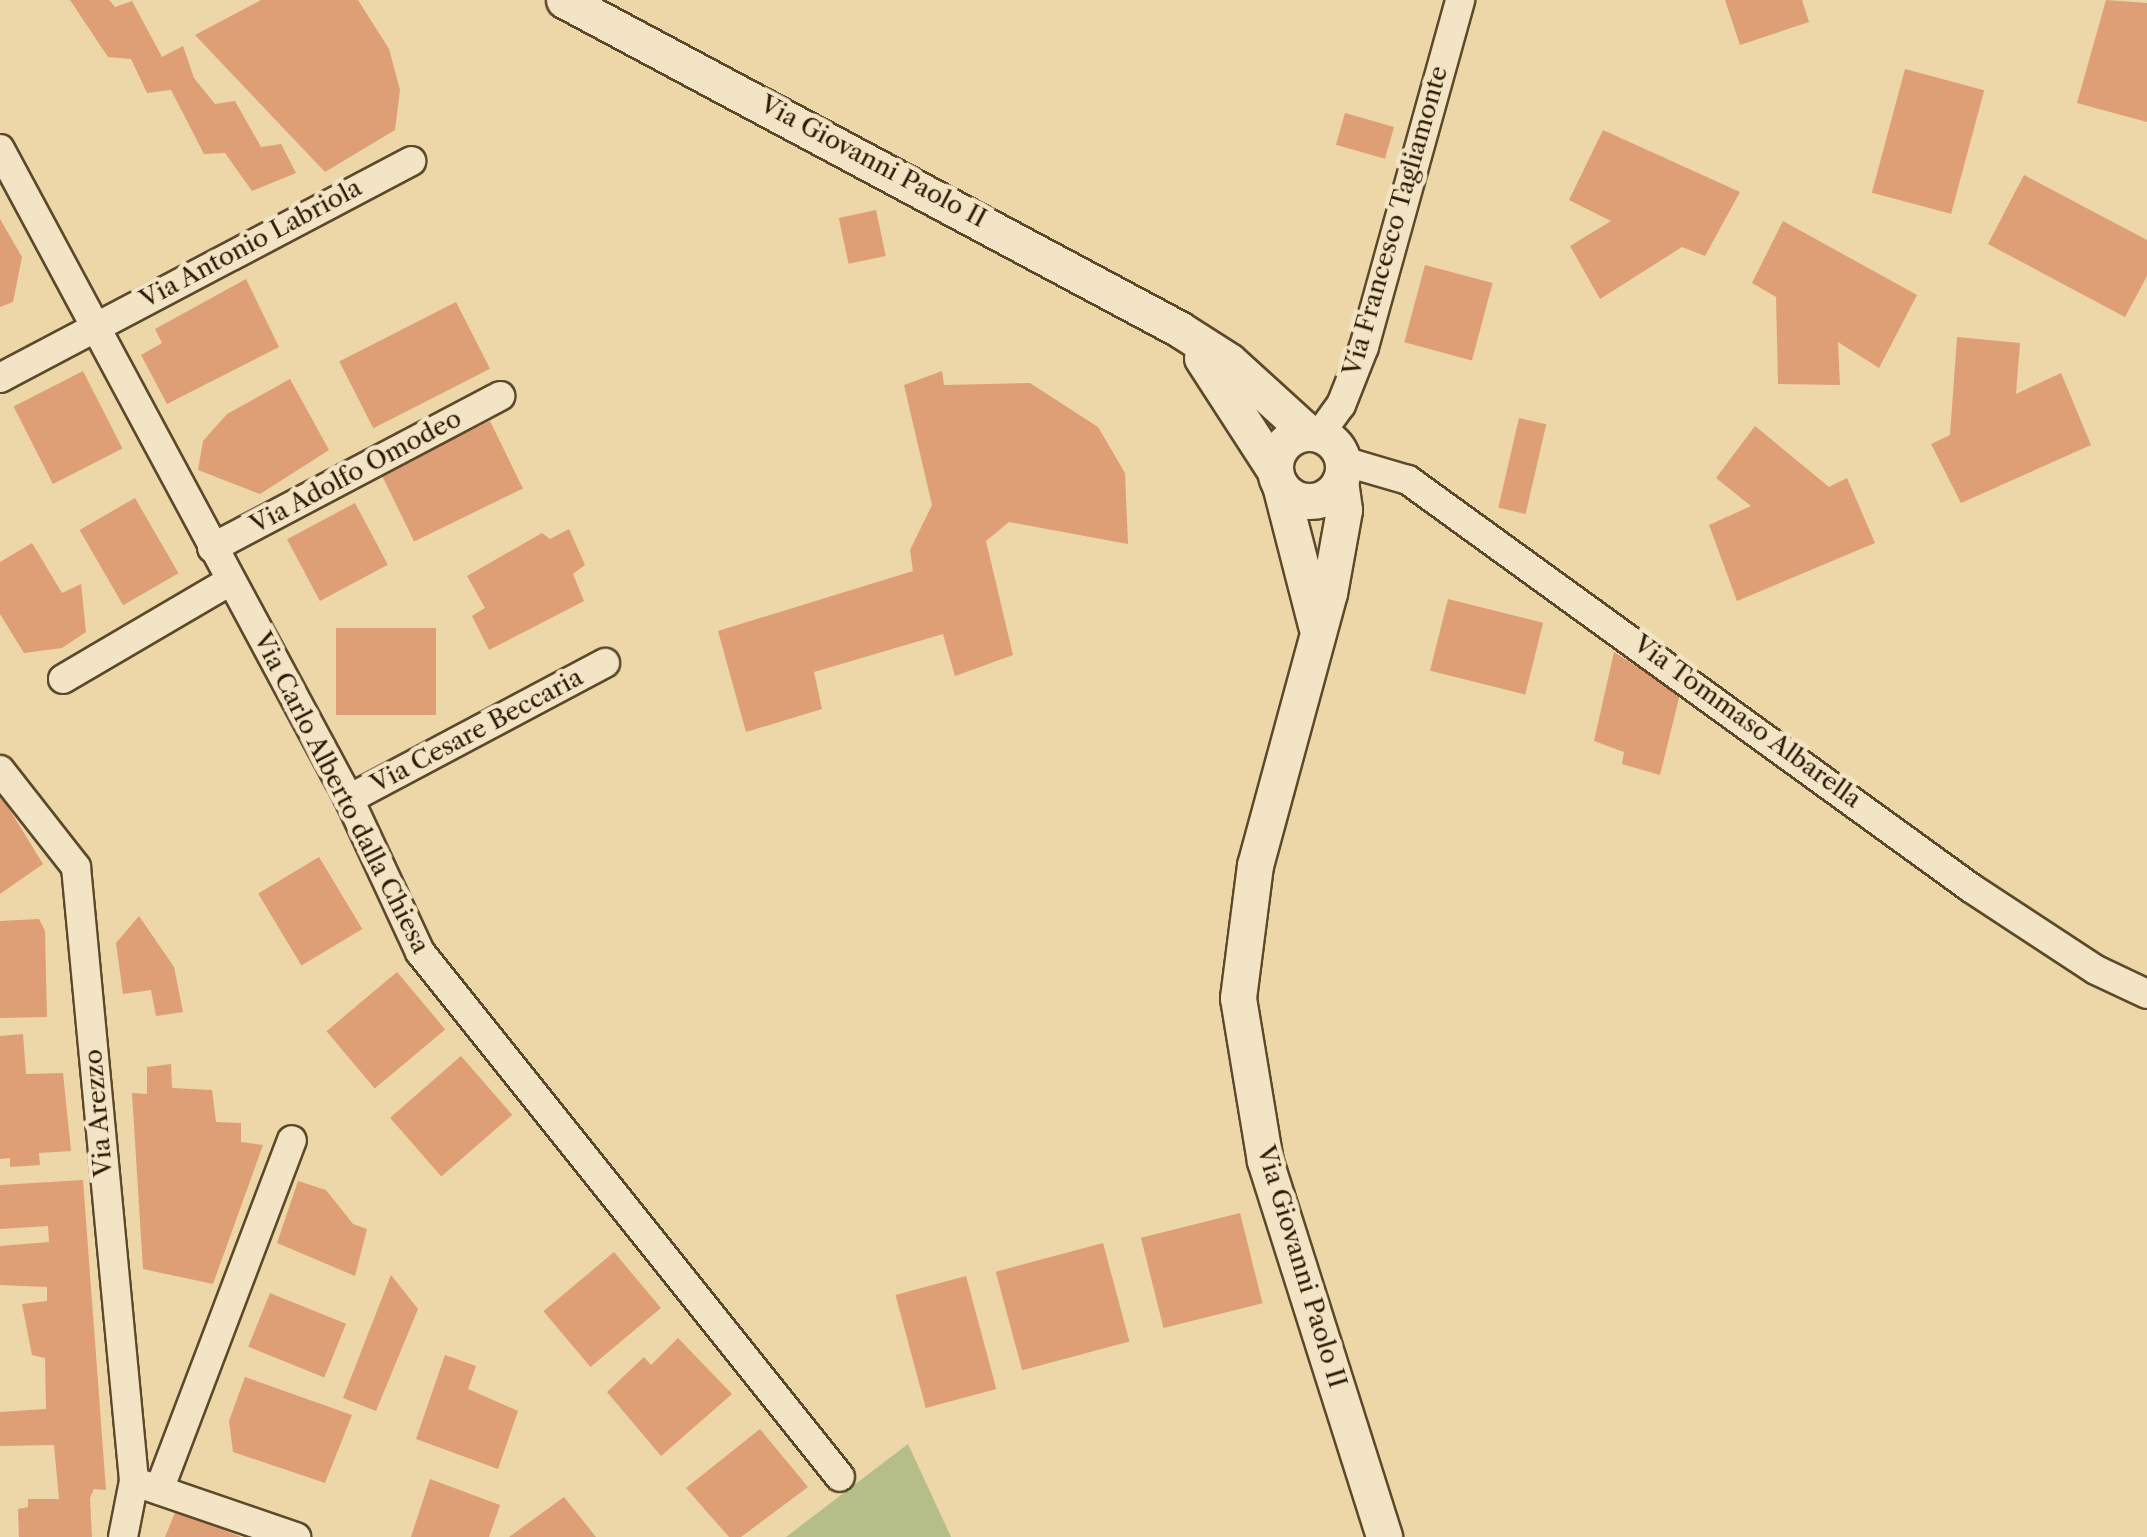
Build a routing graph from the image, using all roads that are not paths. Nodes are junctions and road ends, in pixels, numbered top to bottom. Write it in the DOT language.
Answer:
graph roads {
  1 [pos="564,0"];
  2 [pos="1460,0"];
  3 [pos="0,149"];
  4 [pos="411,160"];
  5 [pos="92,328"];
  6 [pos="1179,329"];
  7 [pos="0,378"];
  8 [pos="500,396"];
  9 [pos="1328,453"];
  10 [pos="1277,478"];
  11 [pos="212,548"];
  12 [pos="230,581"];
  13 [pos="1315,642"];
  14 [pos="605,663"];
  15 [pos="63,678"];
  16 [pos="0,770"];
  17 [pos="349,799"];
  18 [pos="2147,994"];
  19 [pos="292,1140"];
  20 [pos="840,1477"];
  21 [pos="146,1486"];
  22 [pos="124,1537"];
  23 [pos="296,1537"];
  24 [pos="1384,1537"];
  1 -- 6 [label="street, Via Giovanni Paolo II"];
  2 -- 9 [label="street, Via Francesco Tagliamonte"];
  3 -- 5 [label="street, Via Carlo Alberto dalla Chiesa"];
  4 -- 5 [label="street, Via Antonio Labriola"];
  5 -- 7 [label="street, Via Antonio Labriola"];
  5 -- 11 [label="street, Via Carlo Alberto dalla Chiesa"];
  6 -- 9 [label="street, Via Giovanni Paolo II"];
  6 -- 10 [label="street, Via Giovanni Paolo II"];
  8 -- 11 [label="street, Via Adolfo Omodeo"];
  9 -- 10 [label="street"];
  9 -- 10 [label="street"];
  9 -- 13 [label="street, Via Giovanni Paolo II"];
  9 -- 18 [label="street, Via Tommaso Albarella"];
  10 -- 13 [label="street, Via Giovanni Paolo II"];
  11 -- 12 [label="street, Via Carlo Alberto dalla Chiesa"];
  12 -- 15 [label="street"];
  12 -- 17 [label="street, Via Carlo Alberto dalla Chiesa"];
  13 -- 24 [label="street, Via Giovanni Paolo II"];
  14 -- 17 [label="street, Via Cesare Beccaria"];
  16 -- 21 [label="street, Via Arezzo"];
  17 -- 20 [label="street, Via Carlo Alberto dalla Chiesa"];
  19 -- 21 [label="street, Via Arezzo"];
  21 -- 22 [label="street, Via Arezzo"];
  21 -- 23 [label="street"];
}
